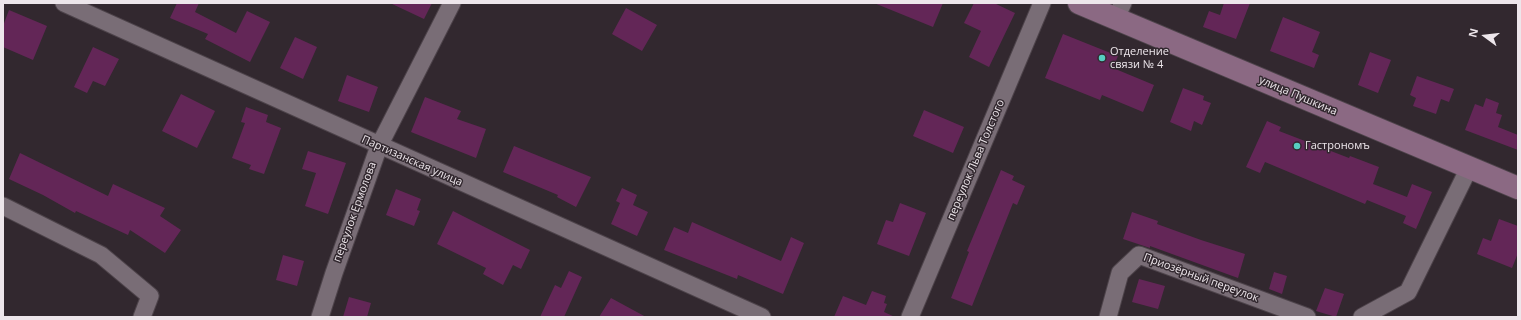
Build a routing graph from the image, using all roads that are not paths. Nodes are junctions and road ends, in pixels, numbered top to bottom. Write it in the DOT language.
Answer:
graph roads {
  1 [pos="64,3"];
  2 [pos="452,3"];
  3 [pos="1042,3"];
  4 [pos="1079,3"];
  5 [pos="1119,10"];
  6 [pos="379,146"];
  7 [pos="1469,168"];
  8 [pos="1518,188"];
  9 [pos="3,206"];
  10 [pos="142,317"];
  11 [pos="320,317"];
  12 [pos="762,317"];
  13 [pos="910,317"];
  14 [pos="1108,317"];
  15 [pos="1307,317"];
  16 [pos="1362,317"];
  1 -- 6 [label="street, Партизанская улица"];
  2 -- 6 [label="street, переулок Ермолова"];
  3 -- 13 [label="street, переулок Льва Толстого"];
  4 -- 5 [label="street, улица Пушкина"];
  5 -- 7 [label="street, улица Пушкина"];
  6 -- 11 [label="street, переулок Ермолова"];
  6 -- 12 [label="street, Партизанская улица"];
  7 -- 8 [label="street, улица Пушкина"];
  7 -- 16 [label="street"];
  9 -- 10 [label="street"];
  14 -- 15 [label="street, Приозёрный переулок"];
}
